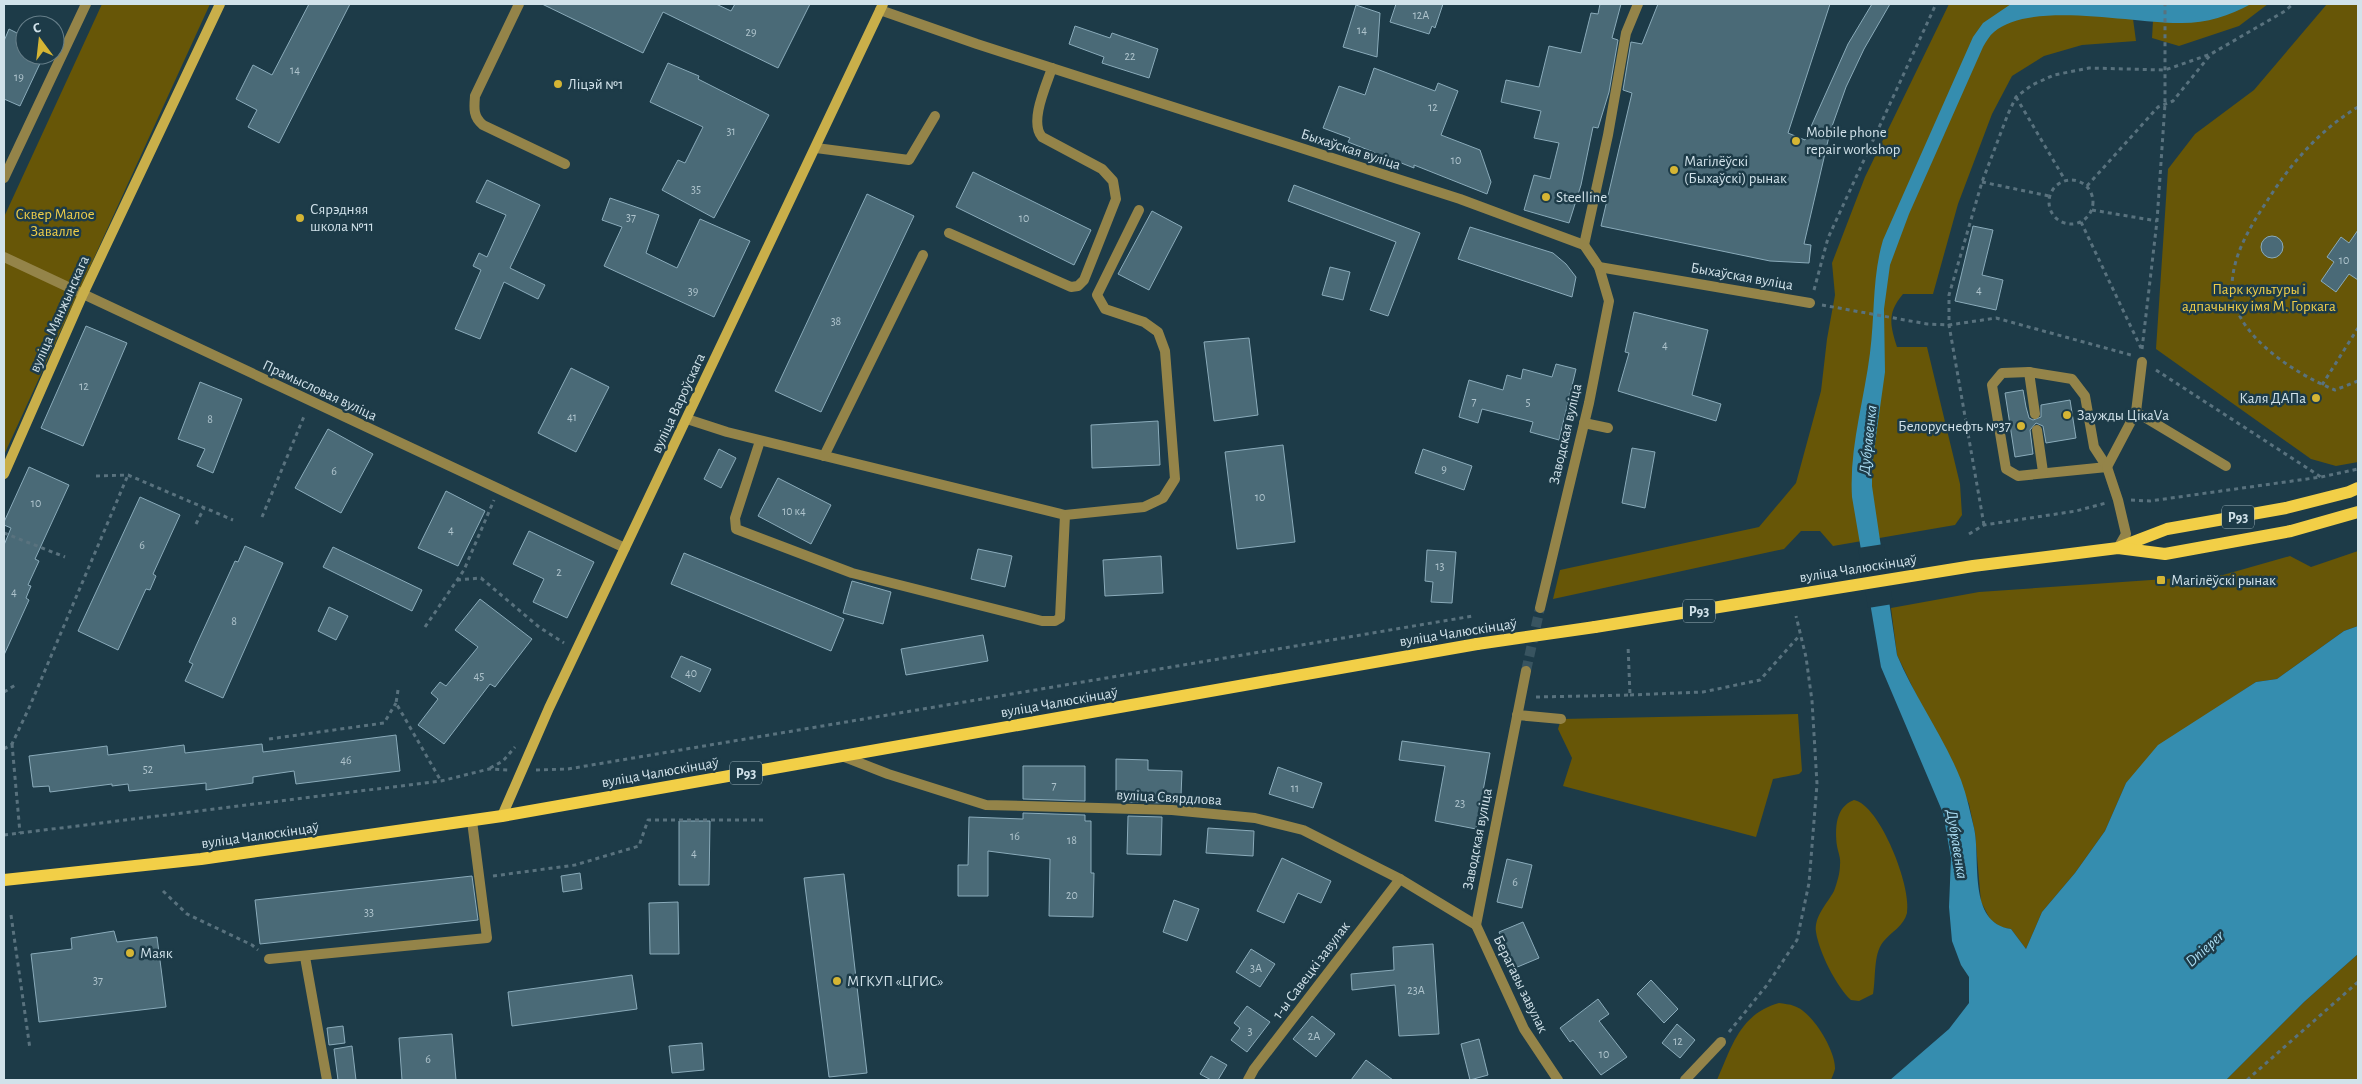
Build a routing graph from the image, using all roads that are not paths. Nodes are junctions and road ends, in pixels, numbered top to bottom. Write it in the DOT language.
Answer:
graph roads {
  1 [pos="86,4"];
  2 [pos="220,4"];
  3 [pos="519,4"];
  4 [pos="1638,4"];
  5 [pos="882,7"];
  6 [pos="1052,68"];
  7 [pos="935,116"];
  8 [pos="816,148"];
  9 [pos="564,164"];
  10 [pos="4,178"];
  11 [pos="1139,210"];
  12 [pos="949,233"];
  13 [pos="1584,245"];
  14 [pos="923,255"];
  15 [pos="5,260"];
  16 [pos="1599,267"];
  17 [pos="84,294"];
  18 [pos="1810,303"];
  19 [pos="2142,362"];
  20 [pos="2029,372"];
  21 [pos="2136,412"];
  22 [pos="2035,414"];
  23 [pos="687,419"];
  24 [pos="1584,423"];
  25 [pos="1608,428"];
  26 [pos="2037,430"];
  27 [pos="760,440"];
  28 [pos="824,456"];
  29 [pos="2226,466"];
  30 [pos="2107,467"];
  31 [pos="2043,472"];
  32 [pos="4,474"];
  33 [pos="2358,488"];
  34 [pos="2358,512"];
  35 [pos="1065,515"];
  36 [pos="625,548"];
  37 [pos="2118,548"];
  38 [pos="1540,608"];
  39 [pos="1526,671"];
  40 [pos="1517,715"];
  41 [pos="1561,719"];
  42 [pos="842,756"];
  43 [pos="502,816"];
  44 [pos="472,821"];
  45 [pos="1400,879"];
  46 [pos="4,880"];
  47 [pos="1476,925"];
  48 [pos="305,957"];
  49 [pos="268,959"];
  50 [pos="1721,1042"];
  51 [pos="327,1080"];
  52 [pos="1248,1080"];
  53 [pos="1558,1080"];
  54 [pos="1684,1080"];
  1 -- 10 [label="street"];
  2 -- 17 [label="street, вуліца Мянжынскага"];
  3 -- 9 [label="street"];
  4 -- 13 [label="street"];
  5 -- 6 [label="street, Быхаўская вуліца"];
  5 -- 8 [label="street, вуліца Вароўскага"];
  6 -- 12 [label="street"];
  6 -- 13 [label="street, Быхаўская вуліца"];
  7 -- 8 [label="street"];
  8 -- 23 [label="street, вуліца Вароўскага"];
  11 -- 35 [label="street"];
  13 -- 16 [label="street"];
  14 -- 28 [label="street"];
  15 -- 17 [label="street, Прамысловая вуліца"];
  16 -- 18 [label="street, Быхаўская вуліца"];
  16 -- 24 [label="street, Заводская вуліца"];
  17 -- 32 [label="street, вуліца Мянжынскага"];
  17 -- 36 [label="street, Прамысловая вуліца"];
  19 -- 21 [label="street"];
  20 -- 22 [label="street"];
  20 -- 30 [label="street"];
  20 -- 31 [label="street"];
  21 -- 29 [label="street"];
  21 -- 30 [label="street"];
  23 -- 27 [label="street"];
  23 -- 36 [label="street, вуліца Вароўскага"];
  24 -- 25 [label="street"];
  24 -- 38 [label="street, Заводская вуліца"];
  26 -- 31 [label="street"];
  27 -- 28 [label="street"];
  27 -- 35 [label="street"];
  28 -- 35 [label="street"];
  30 -- 31 [label="street"];
  30 -- 37 [label="street"];
  33 -- 37 [label="main road, вуліца Чалюскінцаў / Р93"];
  34 -- 37 [label="main road, вуліца Чалюскінцаў / Р93"];
  36 -- 43 [label="street, вуліца Вароўскага"];
  37 -- 42 [label="main road, вуліца Чалюскінцаў / Р93, bridge"];
  39 -- 40 [label="street, Заводская вуліца"];
  40 -- 41 [label="street"];
  40 -- 47 [label="street, Заводская вуліца"];
  42 -- 43 [label="main road, вуліца Чалюскінцаў / Р93"];
  42 -- 45 [label="street, вуліца Свярдлова"];
  43 -- 44 [label="main road, вуліца Чалюскінцаў / Р93"];
  44 -- 46 [label="main road, вуліца Чалюскінцаў / Р93"];
  44 -- 48 [label="street"];
  45 -- 47 [label="street, вуліца Свярдлова"];
  45 -- 52 [label="street, 1-ы Савецкі завулак"];
  47 -- 53 [label="street, Берагавы завулак"];
  48 -- 49 [label="street"];
  48 -- 51 [label="street"];
  50 -- 54 [label="street"];
}
